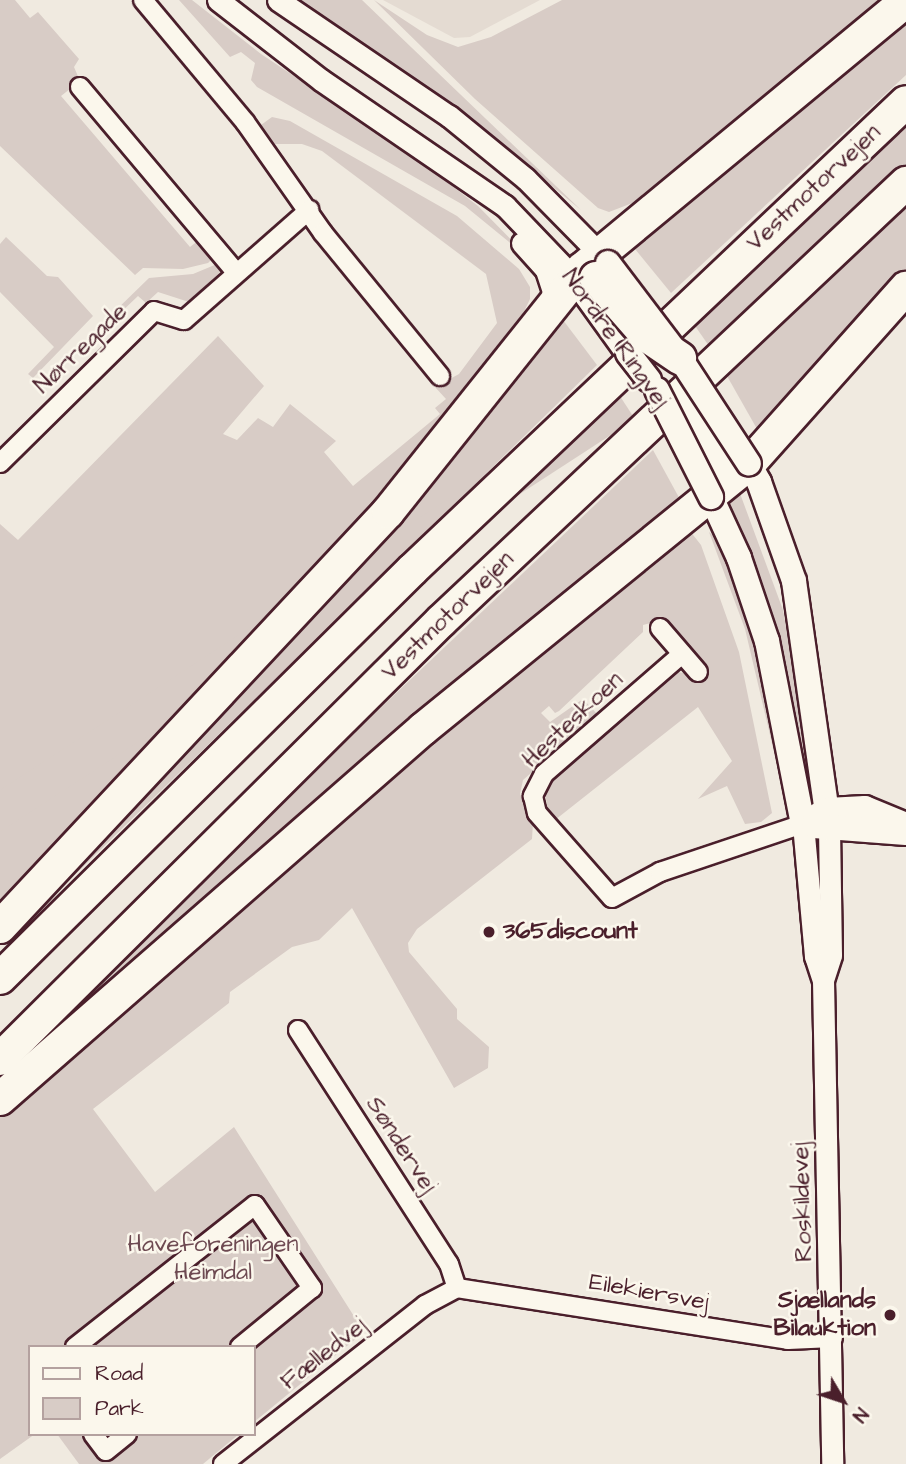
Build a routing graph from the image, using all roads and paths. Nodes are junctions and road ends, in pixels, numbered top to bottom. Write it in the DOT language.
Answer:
graph roads {
  1 [pos="144,0"];
  2 [pos="218,0"];
  3 [pos="278,0"];
  4 [pos="906,1"];
  5 [pos="80,87"];
  6 [pos="906,102"];
  7 [pos="442,161"];
  8 [pos="906,183"];
  9 [pos="309,210"];
  10 [pos="236,272"];
  11 [pos="591,272"];
  12 [pos="906,288"];
  13 [pos="549,307"];
  14 [pos="680,358"];
  15 [pos="440,376"];
  16 [pos="657,390"];
  17 [pos="0,463"];
  18 [pos="744,467"];
  19 [pos="711,497"];
  20 [pos="660,628"];
  21 [pos="682,654"];
  22 [pos="698,672"];
  23 [pos="828,819"];
  24 [pos="803,824"];
  25 [pos="906,825"];
  26 [pos="906,833"];
  27 [pos="0,927"];
  28 [pos="0,978"];
  29 [pos="823,980"];
  30 [pos="298,1030"];
  31 [pos="0,1059"];
  32 [pos="0,1099"];
  33 [pos="457,1288"];
  34 [pos="832,1338"];
  35 [pos="78,1345"];
  36 [pos="242,1345"];
  37 [pos="257,1432"];
  38 [pos="95,1436"];
  39 [pos="125,1436"];
  40 [pos="253,1436"];
  41 [pos="223,1464"];
  42 [pos="832,1464"];
  1 -- 9 [label="street"];
  2 -- 7 [label="street, Nordre Ringvej"];
  3 -- 11 [label="street, Nordre Ringvej"];
  4 -- 11 [label="highway"];
  5 -- 10 [label="street"];
  6 -- 28 [label="highway, Vestmotorvejen"];
  7 -- 11 [label="street, Nordre Ringvej"];
  7 -- 13 [label="street"];
  8 -- 31 [label="highway, Vestmotorvejen"];
  9 -- 10 [label="street, Nørregade"];
  9 -- 15 [label="street"];
  10 -- 17 [label="street, Nørregade"];
  11 -- 13 [label="highway"];
  11 -- 14 [label="highway, bridge"];
  11 -- 16 [label="main road, Nordre Ringvej, bridge"];
  12 -- 18 [label="highway"];
  13 -- 27 [label="highway"];
  14 -- 18 [label="main road, Nordre Ringvej, bridge"];
  16 -- 18 [label="main road"];
  16 -- 19 [label="main road, Nordre Ringvej, bridge"];
  18 -- 19 [label="highway"];
  18 -- 23 [label="main road, Nordre Ringvej"];
  19 -- 24 [label="main road, Nordre Ringvej"];
  19 -- 32 [label="highway"];
  20 -- 21 [label="street"];
  21 -- 22 [label="street"];
  21 -- 24 [label="street, Hesteskoen"];
  23 -- 24 [label="main road"];
  23 -- 25 [label="main road"];
  23 -- 26 [label="main road"];
  23 -- 29 [label="street, Roskildevej"];
  24 -- 29 [label="street, Roskildevej"];
  29 -- 34 [label="street, Roskildevej"];
  30 -- 33 [label="street, Søndervej"];
  33 -- 34 [label="street, Eilekiersvej"];
  33 -- 37 [label="street, Fælledvej"];
  34 -- 42 [label="street, Roskildevej"];
  35 -- 36 [label="street"];
  38 -- 39 [label="street"];
  40 -- 41 [label="street, Fælledvej"];
}
